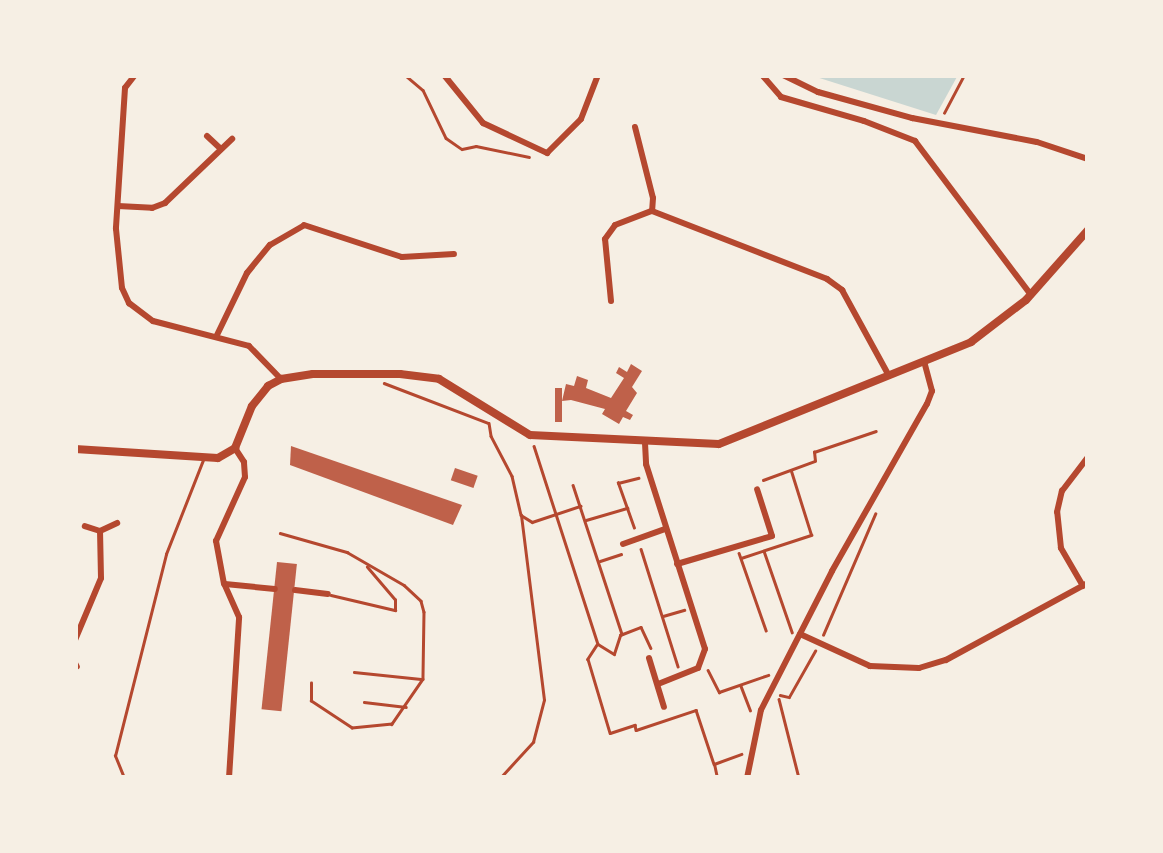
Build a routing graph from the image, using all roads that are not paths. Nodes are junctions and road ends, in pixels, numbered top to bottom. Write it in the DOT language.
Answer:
graph roads {
  1 [pos="135,75"];
  2 [pos="444,75"];
  3 [pos="598,75"];
  4 [pos="762,75"];
  5 [pos="783,75"];
  6 [pos="635,127"];
  7 [pos="207,136"];
  8 [pos="232,139"];
  9 [pos="221,149"];
  10 [pos="1088,159"];
  11 [pos="118,206"];
  12 [pos="652,211"];
  13 [pos="1088,230"];
  14 [pos="454,254"];
  15 [pos="1031,295"];
  16 [pos="611,301"];
  17 [pos="216,335"];
  18 [pos="924,362"];
  19 [pos="889,377"];
  20 [pos="281,379"];
  21 [pos="645,443"];
  22 [pos="235,448"];
  23 [pos="75,449"];
  24 [pos="1088,458"];
  25 [pos="203,460"];
  26 [pos="757,489"];
  27 [pos="116,523"];
  28 [pos="85,526"];
  29 [pos="665,529"];
  30 [pos="100,532"];
  31 [pos="280,533"];
  32 [pos="622,544"];
  33 [pos="363,562"];
  34 [pos="677,564"];
  35 [pos="224,584"];
  36 [pos="1086,585"];
  37 [pos="275,589"];
  38 [pos="295,590"];
  39 [pos="328,594"];
  40 [pos="800,634"];
  41 [pos="75,640"];
  42 [pos="649,658"];
  43 [pos="354,672"];
  44 [pos="423,680"];
  45 [pos="311,683"];
  46 [pos="658,684"];
  47 [pos="364,702"];
  48 [pos="408,707"];
  49 [pos="664,707"];
  50 [pos="124,778"];
  51 [pos="229,778"];
  52 [pos="746,778"];
  1 -- 11 [label="street"];
  2 -- 3 [label="street"];
  4 -- 15 [label="street"];
  5 -- 10 [label="street"];
  6 -- 12 [label="street"];
  7 -- 9 [label="street"];
  8 -- 9 [label="street"];
  9 -- 11 [label="street"];
  11 -- 17 [label="street"];
  12 -- 16 [label="street"];
  12 -- 19 [label="street"];
  13 -- 15 [label="street"];
  14 -- 17 [label="street"];
  15 -- 18 [label="street"];
  17 -- 20 [label="street"];
  18 -- 19 [label="street"];
  18 -- 40 [label="street"];
  19 -- 21 [label="street"];
  20 -- 21 [label="street"];
  20 -- 22 [label="street"];
  21 -- 29 [label="street"];
  22 -- 25 [label="street"];
  22 -- 35 [label="street"];
  23 -- 25 [label="street"];
  24 -- 36 [label="street"];
  25 -- 50 [label="lane"];
  26 -- 34 [label="street"];
  27 -- 30 [label="street"];
  28 -- 30 [label="street"];
  29 -- 32 [label="street"];
  29 -- 34 [label="street"];
  30 -- 41 [label="street"];
  31 -- 33 [label="lane"];
  33 -- 39 [label="lane"];
  33 -- 44 [label="lane"];
  34 -- 46 [label="street"];
  35 -- 37 [label="street"];
  35 -- 51 [label="street"];
  36 -- 40 [label="street"];
  38 -- 39 [label="street"];
  40 -- 52 [label="street"];
  42 -- 46 [label="street"];
  43 -- 44 [label="lane"];
  44 -- 48 [label="lane"];
  45 -- 48 [label="lane"];
  46 -- 49 [label="street"];
  47 -- 48 [label="lane"];
}
